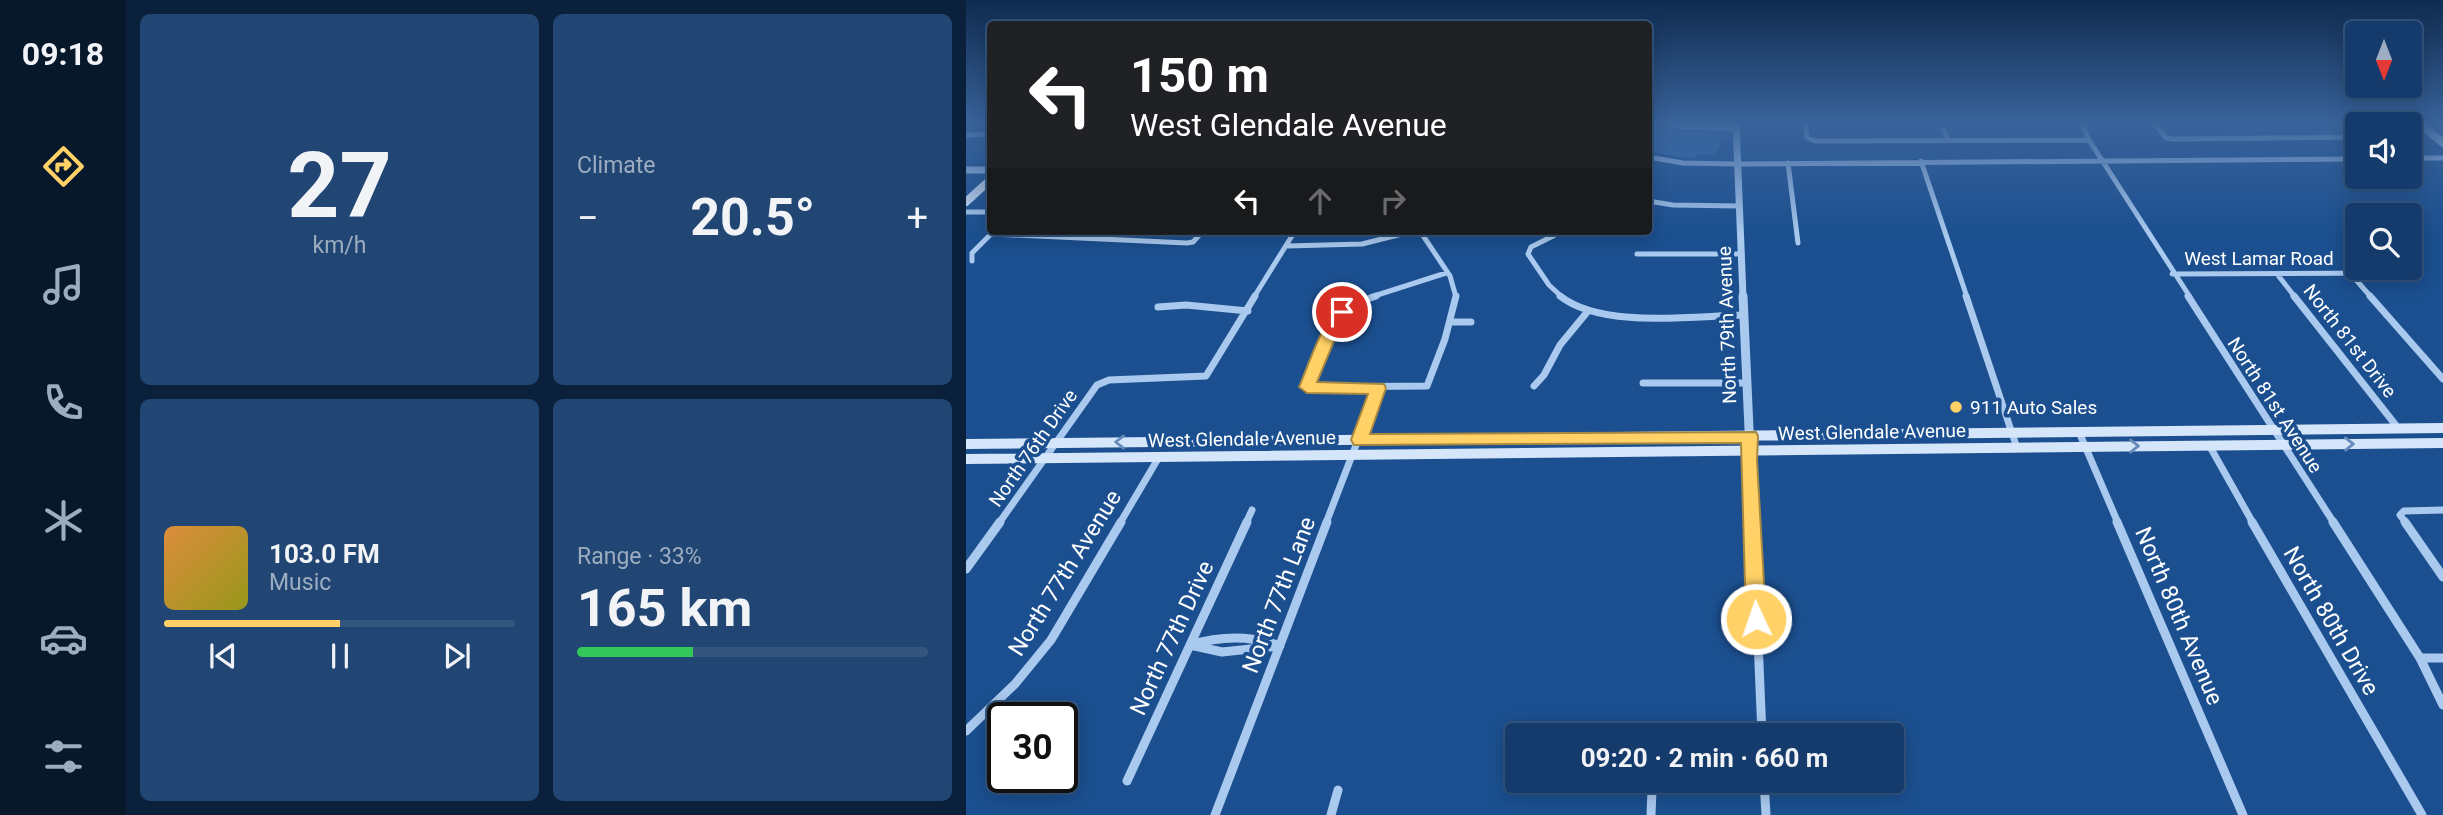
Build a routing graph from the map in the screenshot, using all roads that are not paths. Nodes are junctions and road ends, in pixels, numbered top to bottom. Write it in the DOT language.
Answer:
graph roads {
  1 [pos="1666,160"];
  2 [pos="1738,160"];
  3 [pos="2225,160"];
  4 [pos="2102,161"];
  5 [pos="1921,162"];
  6 [pos="1788,163"];
  7 [pos="1738,164"];
  8 [pos="966,170"];
  9 [pos="987,170"];
  10 [pos="987,183"];
  11 [pos="1652,201"];
  12 [pos="966,202"];
  13 [pos="1740,206"];
  14 [pos="966,212"];
  15 [pos="987,212"];
  16 [pos="990,235"];
  17 [pos="1049,235"];
  18 [pos="1199,235"];
  19 [pos="1293,235"];
  20 [pos="1380,235"];
  21 [pos="1399,235"];
  22 [pos="1422,235"];
  23 [pos="1556,235"];
  24 [pos="1381,240"];
  25 [pos="1798,243"];
  26 [pos="1287,246"];
  27 [pos="1637,254"];
  28 [pos="1742,254"];
  29 [pos="972,261"];
  30 [pos="1446,273"];
  31 [pos="2172,274"];
  32 [pos="2277,274"];
  33 [pos="2345,274"];
  34 [pos="2355,280"];
  35 [pos="1346,299"];
  36 [pos="1354,303"];
  37 [pos="1158,307"];
  38 [pos="1248,311"];
  39 [pos="1588,311"];
  40 [pos="1743,315"];
  41 [pos="1471,321"];
  42 [pos="1450,322"];
  43 [pos="2443,379"];
  44 [pos="1643,383"];
  45 [pos="1747,383"];
  46 [pos="1534,386"];
  47 [pos="1378,388"];
  48 [pos="2398,428"];
  49 [pos="2443,428"];
  50 [pos="2272,430"];
  51 [pos="2079,432"];
  52 [pos="2012,433"];
  53 [pos="1750,436"];
  54 [pos="1359,440"];
  55 [pos="1057,443"];
  56 [pos="2443,443"];
  57 [pos="966,444"];
  58 [pos="2209,445"];
  59 [pos="2281,445"];
  60 [pos="2086,447"];
  61 [pos="2017,448"];
  62 [pos="1750,451"];
  63 [pos="1354,455"];
  64 [pos="1159,457"];
  65 [pos="1045,458"];
  66 [pos="966,459"];
  67 [pos="1252,510"];
  68 [pos="2443,510"];
  69 [pos="966,569"];
  70 [pos="2443,577"];
  71 [pos="1190,645"];
  72 [pos="1280,646"];
  73 [pos="2443,657"];
  74 [pos="2420,658"];
  75 [pos="2443,705"];
  76 [pos="1761,723"];
  77 [pos="966,731"];
  78 [pos="1127,781"];
  79 [pos="1338,790"];
  80 [pos="1652,793"];
  81 [pos="1765,793"];
  82 [pos="1215,815"];
  83 [pos="1331,815"];
  84 [pos="1651,815"];
  85 [pos="1766,815"];
  86 [pos="2243,815"];
  87 [pos="2422,815"];
  1 -- 7 [label="street"];
  2 -- 7 [label="street, North 79th Avenue"];
  3 -- 4 [label="street"];
  4 -- 5 [label="street"];
  4 -- 31 [label="street, North 81st Avenue"];
  5 -- 6 [label="street"];
  5 -- 52 [label="street"];
  6 -- 7 [label="street"];
  6 -- 25 [label="street"];
  7 -- 13 [label="street, North 79th Avenue"];
  8 -- 9 [label="street"];
  10 -- 12 [label="main road"];
  11 -- 13 [label="street"];
  13 -- 28 [label="street, North 79th Avenue"];
  14 -- 15 [label="street"];
  16 -- 29 [label="street"];
  17 -- 18 [label="street"];
  19 -- 26 [label="street"];
  20 -- 24 [label="street"];
  21 -- 24 [label="street"];
  22 -- 30 [label="street"];
  23 -- 39 [label="street"];
  24 -- 26 [label="street"];
  26 -- 38 [label="street"];
  27 -- 28 [label="street"];
  28 -- 40 [label="street, North 79th Avenue"];
  30 -- 36 [label="street"];
  30 -- 42 [label="street"];
  31 -- 32 [label="street, West Lamar Road"];
  31 -- 50 [label="street, North 81st Avenue"];
  32 -- 33 [label="street, West Lamar Road"];
  32 -- 48 [label="street, North 81st Drive"];
  34 -- 43 [label="street"];
  35 -- 36 [label="street"];
  36 -- 47 [label="street"];
  37 -- 38 [label="street"];
  38 -- 55 [label="street, North 76th Drive"];
  39 -- 40 [label="street"];
  39 -- 46 [label="street"];
  40 -- 45 [label="street, North 79th Avenue"];
  41 -- 42 [label="street"];
  42 -- 47 [label="street"];
  44 -- 45 [label="street"];
  45 -- 53 [label="street, North 79th Avenue"];
  47 -- 54 [label="street, North 77th Lane"];
  48 -- 49 [label="main road, West Glendale Avenue"];
  48 -- 50 [label="main road, West Glendale Avenue"];
  50 -- 51 [label="main road, West Glendale Avenue"];
  50 -- 59 [label="street, North 81st Avenue"];
  51 -- 52 [label="main road, West Glendale Avenue"];
  51 -- 60 [label="street, North 80th Avenue"];
  52 -- 53 [label="main road, West Glendale Avenue"];
  52 -- 61 [label="street"];
  53 -- 54 [label="main road, West Glendale Avenue"];
  53 -- 62 [label="street, North 79th Avenue"];
  54 -- 55 [label="main road, West Glendale Avenue, one-way"];
  54 -- 63 [label="street, North 77th Lane"];
  55 -- 57 [label="main road, West Glendale Avenue"];
  55 -- 65 [label="street, North 76th Drive"];
  59 -- 56 [label="main road, West Glendale Avenue, one-way"];
  58 -- 59 [label="main road, West Glendale Avenue"];
  60 -- 58 [label="main road, West Glendale Avenue, one-way"];
  58 -- 87 [label="street, North 80th Drive"];
  59 -- 74 [label="street, North 81st Avenue"];
  60 -- 61 [label="main road, West Glendale Avenue"];
  60 -- 86 [label="street, North 80th Avenue"];
  61 -- 62 [label="main road, West Glendale Avenue"];
  62 -- 63 [label="main road, West Glendale Avenue"];
  62 -- 76 [label="street, North 79th Avenue"];
  63 -- 64 [label="main road, West Glendale Avenue"];
  63 -- 72 [label="street, North 77th Lane"];
  64 -- 65 [label="main road, West Glendale Avenue"];
  64 -- 77 [label="street, North 77th Avenue"];
  65 -- 66 [label="main road, West Glendale Avenue"];
  65 -- 69 [label="street, North 76th Drive"];
  67 -- 71 [label="street, North 77th Drive"];
  68 -- 70 [label="street"];
  71 -- 72 [label="street"];
  71 -- 78 [label="street, North 77th Drive"];
  72 -- 82 [label="street, North 77th Lane"];
  73 -- 74 [label="street"];
  74 -- 75 [label="street, North 81st Avenue"];
  79 -- 83 [label="street"];
  80 -- 84 [label="street"];
  81 -- 85 [label="street"];
}
